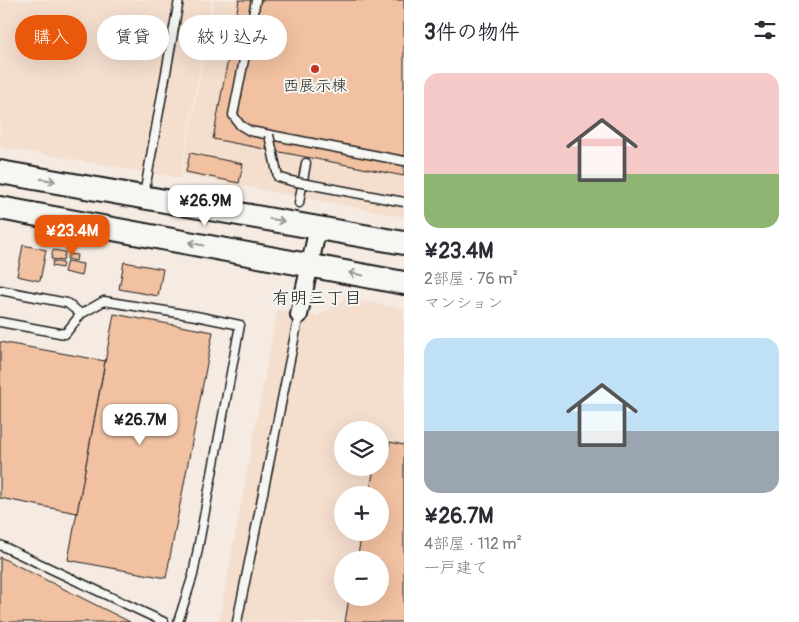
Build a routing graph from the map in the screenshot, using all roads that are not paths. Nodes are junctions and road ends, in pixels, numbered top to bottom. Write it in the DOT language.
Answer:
graph roads {
  1 [pos="179,0"];
  2 [pos="256,0"];
  3 [pos="269,135"];
  4 [pos="404,161"];
  5 [pos="306,163"];
  6 [pos="0,172"];
  7 [pos="143,197"];
  8 [pos="404,202"];
  9 [pos="299,204"];
  10 [pos="0,208"];
  11 [pos="318,227"];
  12 [pos="404,243"];
  13 [pos="309,265"];
  14 [pos="404,283"];
  15 [pos="0,290"];
  16 [pos="82,314"];
  17 [pos="299,315"];
  18 [pos="0,322"];
  19 [pos="0,544"];
  20 [pos="164,622"];
  21 [pos="178,622"];
  22 [pos="237,622"];
  1 -- 7 [label="lane"];
  2 -- 3 [label="lane"];
  3 -- 4 [label="lane"];
  3 -- 8 [label="lane, bridge"];
  5 -- 9 [label="lane"];
  6 -- 7 [label="main road, one-way"];
  7 -- 11 [label="main road, one-way"];
  13 -- 10 [label="main road, one-way"];
  11 -- 12 [label="main road"];
  11 -- 13 [label="street"];
  14 -- 13 [label="main road, one-way"];
  13 -- 17 [label="street"];
  15 -- 16 [label="lane"];
  16 -- 18 [label="lane"];
  16 -- 21 [label="lane"];
  17 -- 22 [label="lane"];
  19 -- 20 [label="lane"];
}
